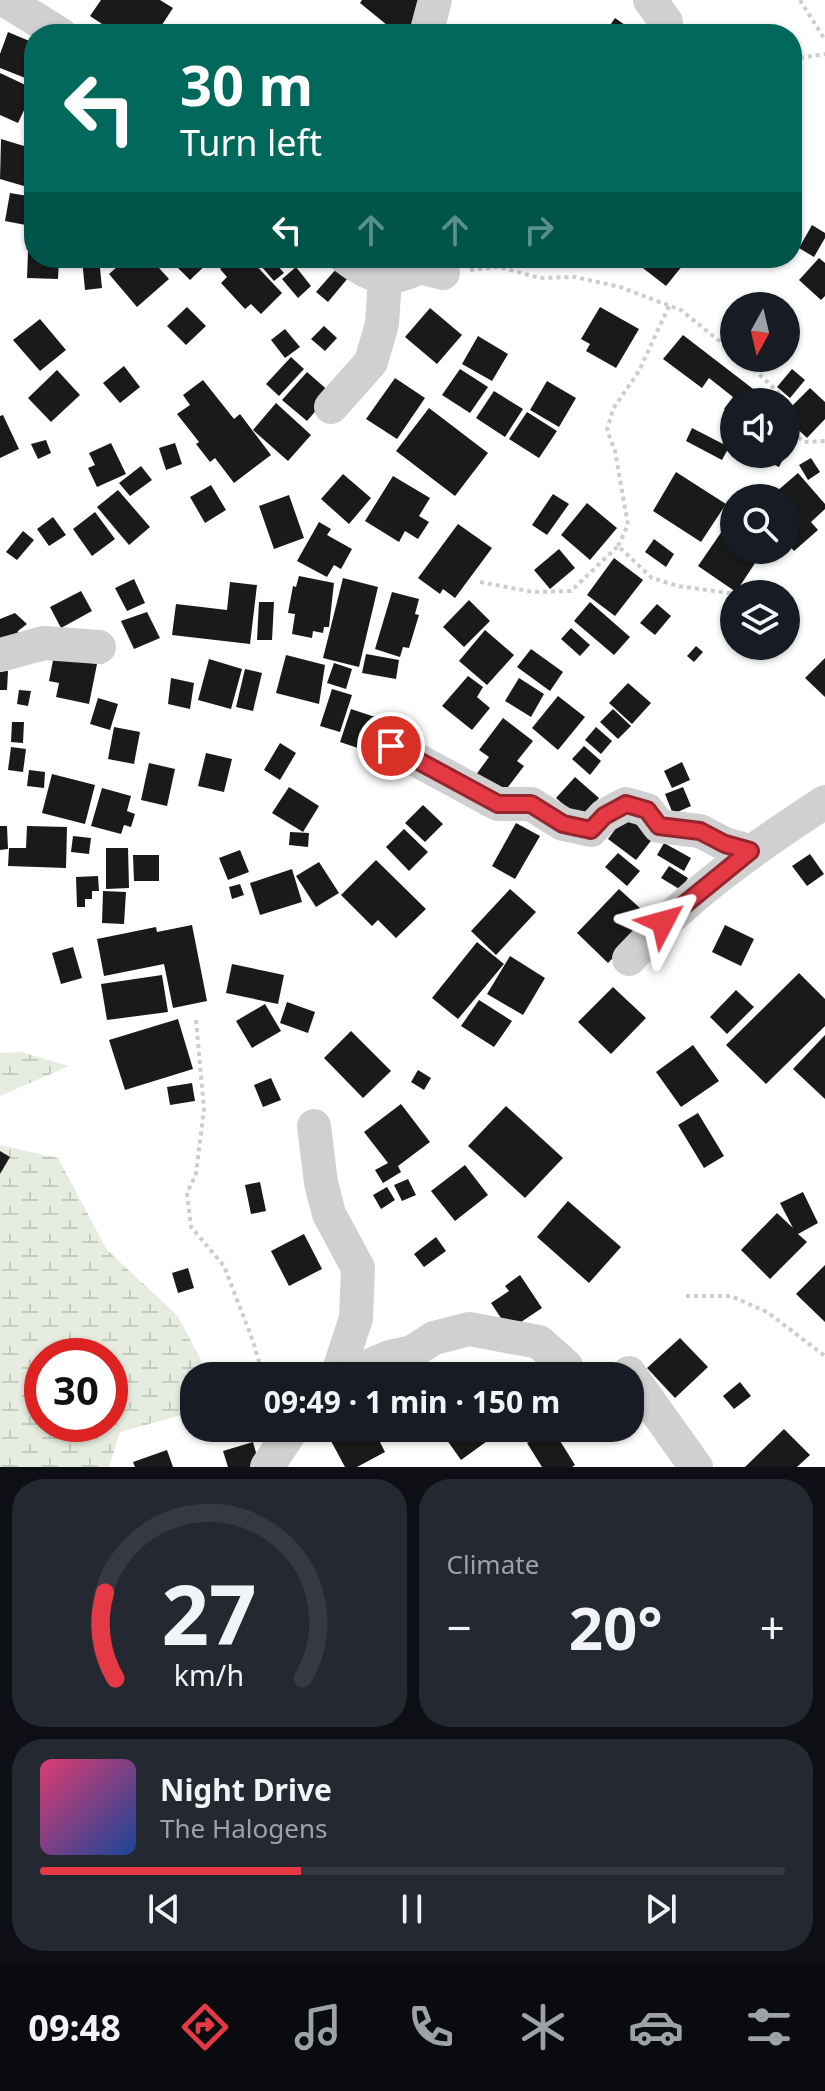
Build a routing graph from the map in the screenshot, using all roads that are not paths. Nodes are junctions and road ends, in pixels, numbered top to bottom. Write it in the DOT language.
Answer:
graph roads {
  1 [pos="5,0"];
  2 [pos="435,0"];
  3 [pos="650,0"];
  4 [pos="44,24"];
  5 [pos="429,24"];
  6 [pos="666,24"];
  7 [pos="360,268"];
  8 [pos="417,268"];
  9 [pos="423,268"];
  10 [pos="443,273"];
  11 [pos="385,278"];
  12 [pos="331,407"];
  13 [pos="99,647"];
  14 [pos="0,655"];
  15 [pos="391,746"];
  16 [pos="825,802"];
  17 [pos="750,851"];
  18 [pos="629,959"];
  19 [pos="314,1126"];
  20 [pos="342,1362"];
  21 [pos="378,1362"];
  22 [pos="562,1362"];
  23 [pos="644,1394"];
  24 [pos="284,1442"];
  25 [pos="267,1467"];
  26 [pos="696,1467"];
  1 -- 4 [label="street"];
  2 -- 5 [label="street"];
  3 -- 6 [label="street"];
  7 -- 11 [label="street"];
  8 -- 11 [label="street"];
  9 -- 10 [label="street"];
  11 -- 12 [label="street"];
  13 -- 14 [label="street"];
  15 -- 17 [label="street"];
  16 -- 17 [label="street"];
  17 -- 18 [label="street"];
  19 -- 20 [label="street"];
  21 -- 22 [label="street"];
  23 -- 26 [label="street"];
  24 -- 25 [label="street"];
}
